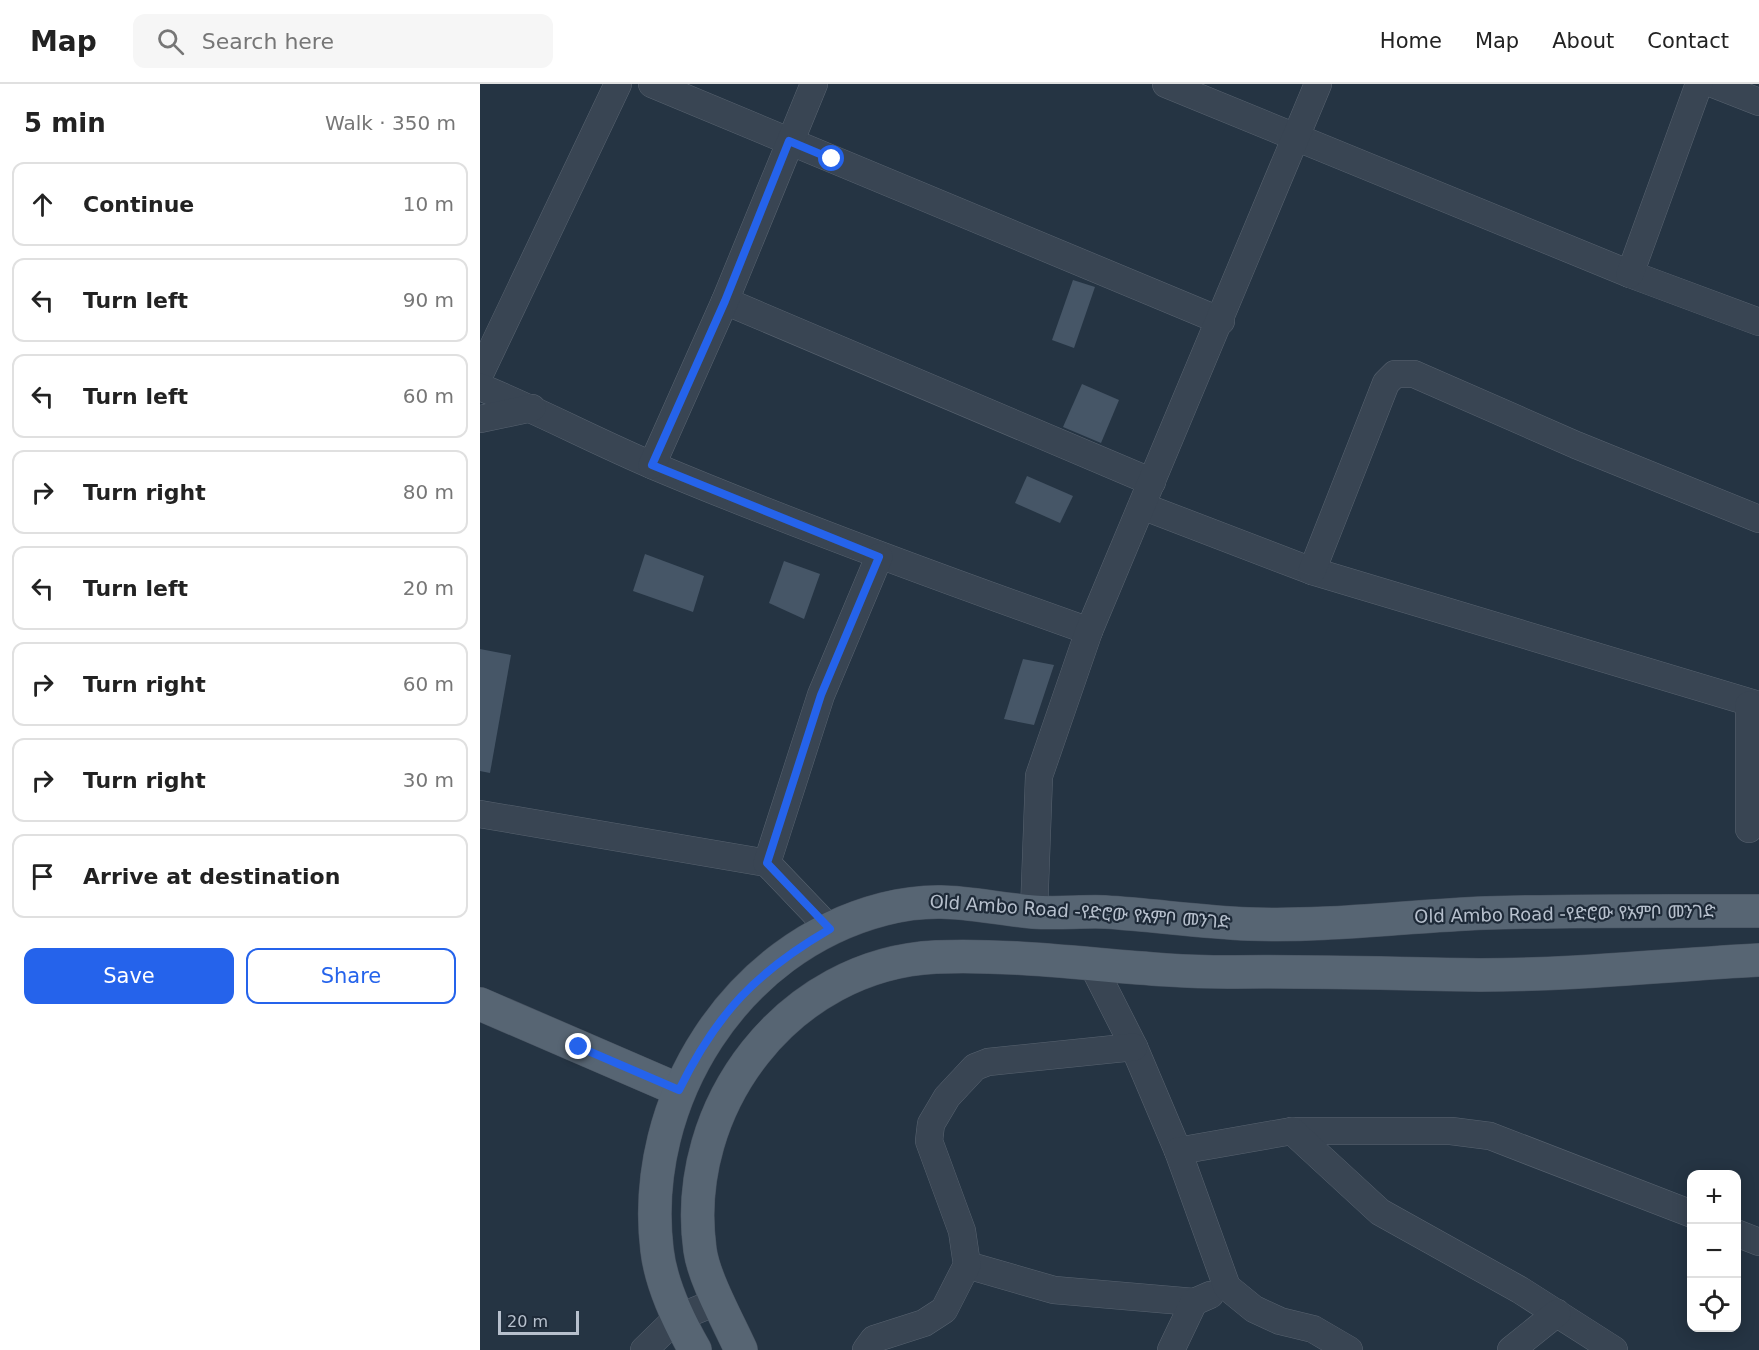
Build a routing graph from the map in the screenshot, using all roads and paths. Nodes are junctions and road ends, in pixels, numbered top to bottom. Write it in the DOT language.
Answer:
graph roads {
  1 [pos="618,84"];
  2 [pos="652,84"];
  3 [pos="814,84"];
  4 [pos="1166,84"];
  5 [pos="1318,84"];
  6 [pos="1699,84"];
  7 [pos="1713,84"];
  8 [pos="1759,102"];
  9 [pos="1295,137"];
  10 [pos="789,141"];
  11 [pos="1630,274"];
  12 [pos="725,301"];
  13 [pos="1221,321"];
  14 [pos="1759,322"];
  15 [pos="480,374"];
  16 [pos="480,387"];
  17 [pos="532,408"];
  18 [pos="480,419"];
  19 [pos="652,465"];
  20 [pos="1147,494"];
  21 [pos="1759,519"];
  22 [pos="879,557"];
  23 [pos="1312,571"];
  24 [pos="1089,631"];
  25 [pos="1754,705"];
  26 [pos="480,814"];
  27 [pos="1749,829"];
  28 [pos="767,863"];
  29 [pos="1759,910"];
  30 [pos="1034,912"];
  31 [pos="830,929"];
  32 [pos="1759,960"];
  33 [pos="1091,962"];
  34 [pos="480,1004"];
  35 [pos="1134,1047"];
  36 [pos="679,1090"];
  37 [pos="1292,1131"];
  38 [pos="1178,1151"];
  39 [pos="1687,1212"];
  40 [pos="1741,1235"];
  41 [pos="1759,1242"];
  42 [pos="968,1265"];
  43 [pos="1227,1287"];
  44 [pos="718,1301"];
  45 [pos="1194,1302"];
  46 [pos="1557,1313"];
  47 [pos="677,1318"];
  48 [pos="644,1350"];
  49 [pos="695,1350"];
  50 [pos="741,1350"];
  51 [pos="866,1350"];
  52 [pos="1171,1350"];
  53 [pos="1349,1350"];
  54 [pos="1511,1350"];
  55 [pos="1614,1350"];
  1 -- 15 [label="street"];
  2 -- 10 [label="street"];
  3 -- 10 [label="street"];
  4 -- 9 [label="street"];
  5 -- 9 [label="street"];
  6 -- 11 [label="street"];
  7 -- 8 [label="street"];
  9 -- 11 [label="street"];
  9 -- 13 [label="street"];
  10 -- 12 [label="street"];
  10 -- 13 [label="street"];
  11 -- 14 [label="street"];
  12 -- 19 [label="street"];
  12 -- 20 [label="street"];
  13 -- 20 [label="street"];
  16 -- 17 [label="street"];
  17 -- 18 [label="street"];
  17 -- 19 [label="street"];
  19 -- 22 [label="street"];
  20 -- 23 [label="street"];
  20 -- 24 [label="street"];
  21 -- 23 [label="street"];
  22 -- 24 [label="street"];
  22 -- 28 [label="street"];
  23 -- 25 [label="street"];
  24 -- 30 [label="street"];
  25 -- 27 [label="street"];
  26 -- 28 [label="street"];
  28 -- 31 [label="street"];
  29 -- 30 [label="main road, Old Ambo Road -የድሮው የአምቦ መንገድ"];
  30 -- 31 [label="main road, Old Ambo Road -የድሮው የአምቦ መንገድ"];
  31 -- 36 [label="main road, Old Ambo Road -የድሮው የአምቦ መንገድ"];
  32 -- 33 [label="main road"];
  33 -- 35 [label="street"];
  33 -- 44 [label="main road"];
  34 -- 36 [label="main road"];
  35 -- 38 [label="street"];
  35 -- 42 [label="street"];
  36 -- 47 [label="main road, Old Ambo Road -የድሮው የአምቦ መንገድ"];
  37 -- 38 [label="street"];
  37 -- 39 [label="street"];
  37 -- 46 [label="street"];
  38 -- 43 [label="street"];
  40 -- 41 [label="street"];
  42 -- 45 [label="street"];
  42 -- 51 [label="street"];
  43 -- 45 [label="street"];
  43 -- 53 [label="street"];
  44 -- 47 [label="street"];
  44 -- 50 [label="main road"];
  45 -- 52 [label="street"];
  46 -- 54 [label="street"];
  46 -- 55 [label="street"];
  47 -- 48 [label="street"];
  47 -- 49 [label="main road, Old Ambo Road -የድሮው የአምቦ መንገድ"];
}
